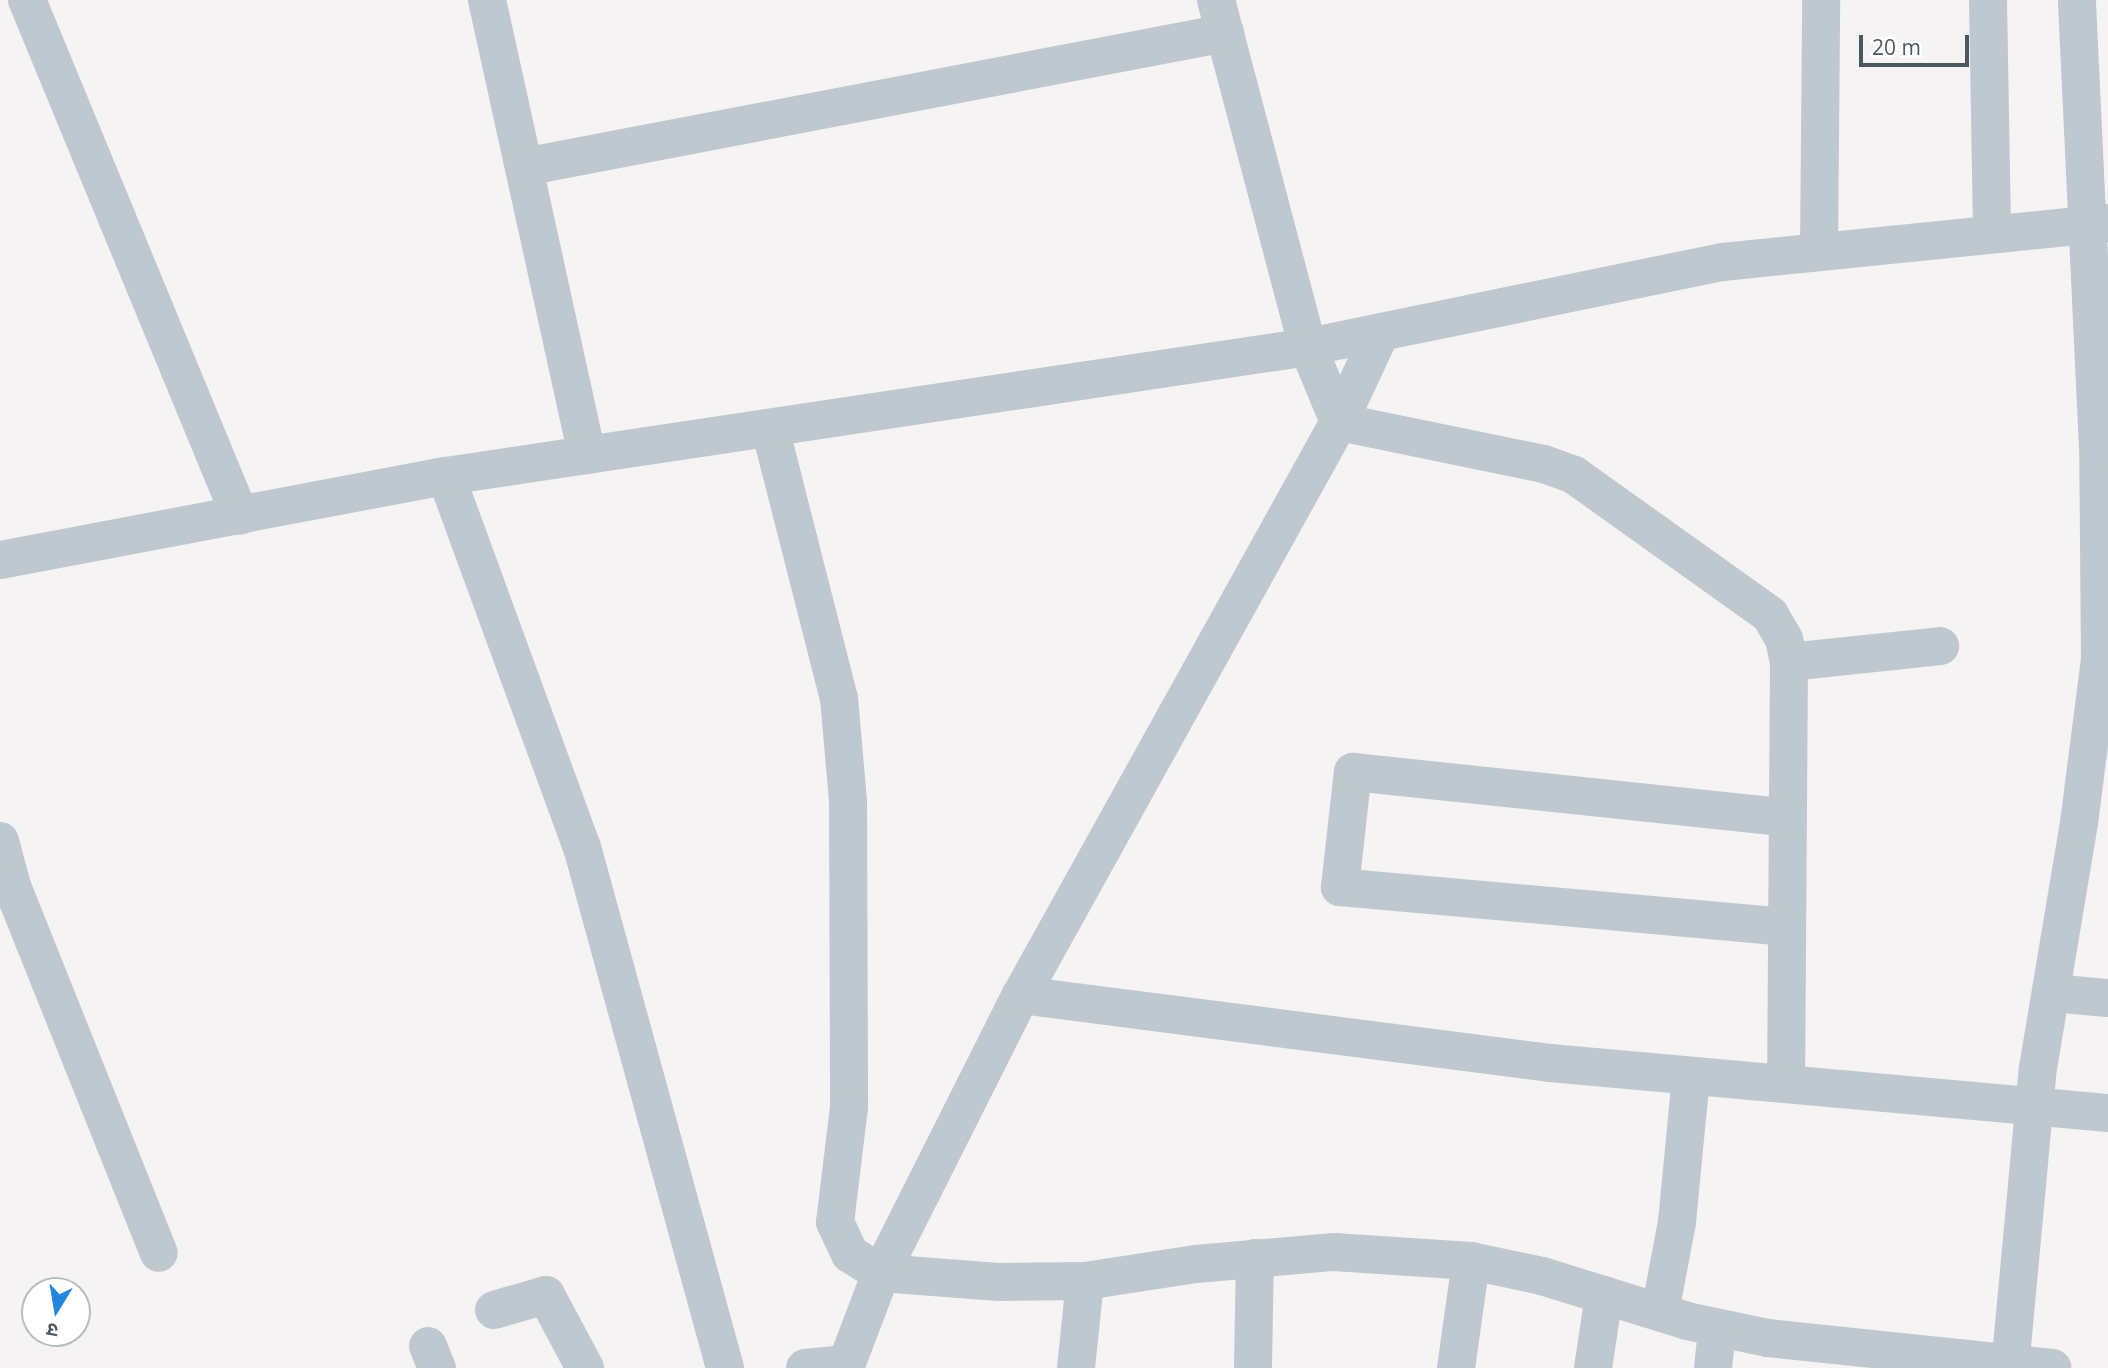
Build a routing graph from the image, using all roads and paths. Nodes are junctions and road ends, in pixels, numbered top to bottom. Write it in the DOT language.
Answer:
graph roads {
  1 [pos="27,0"];
  2 [pos="487,0"];
  3 [pos="1821,0"];
  4 [pos="1988,0"];
  5 [pos="2077,0"];
  6 [pos="1221,17"];
  7 [pos="524,167"];
  8 [pos="2099,223"];
  9 [pos="1992,234"];
  10 [pos="1819,252"];
  11 [pos="1381,332"];
  12 [pos="1308,347"];
  13 [pos="1339,422"];
  14 [pos="770,428"];
  15 [pos="587,455"];
  16 [pos="446,476"];
  17 [pos="240,516"];
  18 [pos="0,560"];
  19 [pos="1940,646"];
  20 [pos="2104,658"];
  21 [pos="1789,662"];
  22 [pos="2095,796"];
  23 [pos="1788,818"];
  24 [pos="0,841"];
  25 [pos="6,888"];
  26 [pos="1787,928"];
  27 [pos="2052,993"];
  28 [pos="1021,995"];
  29 [pos="2108,998"];
  30 [pos="1691,1077"];
  31 [pos="1786,1081"];
  32 [pos="2035,1105"];
  33 [pos="2108,1113"];
  34 [pos="159,1253"];
  35 [pos="1255,1258"];
  36 [pos="1471,1261"];
  37 [pos="881,1273"];
  38 [pos="1085,1281"];
  39 [pos="1604,1295"];
  40 [pos="494,1310"];
  41 [pos="1660,1312"];
  42 [pos="1717,1329"];
  43 [pos="846,1366"];
  44 [pos="2010,1366"];
  45 [pos="585,1368"];
  46 [pos="725,1368"];
  47 [pos="805,1368"];
  48 [pos="1076,1368"];
  49 [pos="1253,1368"];
  50 [pos="1456,1368"];
  51 [pos="1593,1368"];
  52 [pos="1713,1368"];
  53 [pos="2052,1368"];
  1 -- 17 [label="street"];
  2 -- 7 [label="street"];
  3 -- 10 [label="street"];
  4 -- 9 [label="street"];
  5 -- 8 [label="street"];
  6 -- 7 [label="street"];
  6 -- 12 [label="street"];
  7 -- 15 [label="street"];
  8 -- 9 [label="street"];
  8 -- 20 [label="street"];
  9 -- 10 [label="street"];
  10 -- 11 [label="street"];
  11 -- 12 [label="street"];
  11 -- 13 [label="street"];
  12 -- 13 [label="street"];
  12 -- 14 [label="street"];
  13 -- 21 [label="street"];
  13 -- 28 [label="street"];
  14 -- 15 [label="street"];
  14 -- 37 [label="street"];
  15 -- 16 [label="street"];
  16 -- 17 [label="street"];
  16 -- 46 [label="street"];
  17 -- 18 [label="street"];
  19 -- 21 [label="street"];
  20 -- 22 [label="street"];
  21 -- 23 [label="street"];
  22 -- 27 [label="street"];
  23 -- 26 [label="street"];
  23 -- 26 [label="street"];
  24 -- 25 [label="street"];
  25 -- 34 [label="street"];
  26 -- 31 [label="street"];
  27 -- 29 [label="street"];
  27 -- 32 [label="street"];
  28 -- 30 [label="street"];
  28 -- 37 [label="street"];
  30 -- 31 [label="street"];
  30 -- 41 [label="street"];
  31 -- 32 [label="street"];
  32 -- 33 [label="street"];
  32 -- 44 [label="street"];
  35 -- 36 [label="street"];
  35 -- 38 [label="street"];
  35 -- 49 [label="street"];
  36 -- 39 [label="street"];
  36 -- 50 [label="street"];
  37 -- 38 [label="street"];
  37 -- 43 [label="street"];
  38 -- 48 [label="street"];
  39 -- 41 [label="street"];
  39 -- 51 [label="street"];
  40 -- 45 [label="street"];
  41 -- 42 [label="street"];
  42 -- 44 [label="street"];
  42 -- 52 [label="street"];
  43 -- 47 [label="street"];
  44 -- 53 [label="street"];
}
